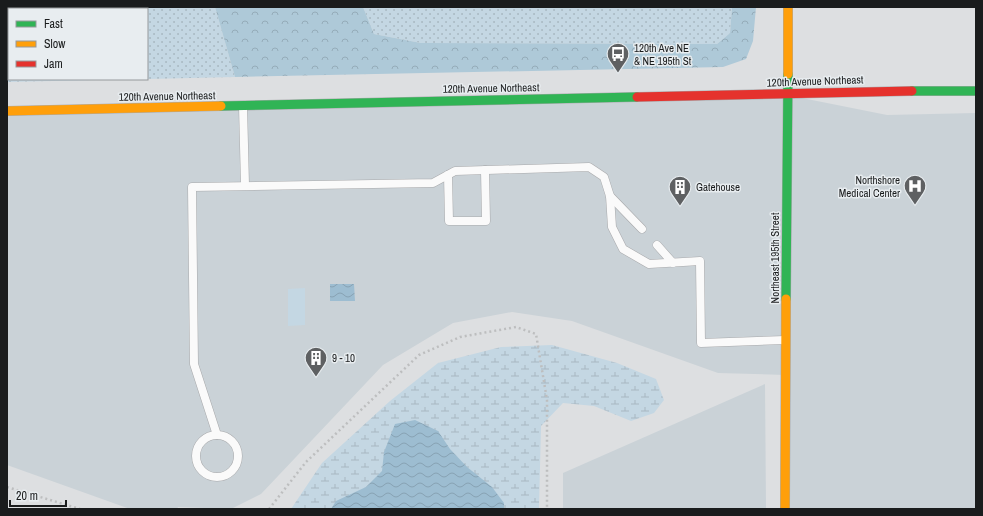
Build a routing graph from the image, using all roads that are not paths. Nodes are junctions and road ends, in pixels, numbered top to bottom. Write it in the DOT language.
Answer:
graph roads {
  1 [pos="788,7"];
  2 [pos="976,90"];
  3 [pos="787,95"];
  4 [pos="243,106"];
  5 [pos="7,111"];
  6 [pos="485,170"];
  7 [pos="448,175"];
  8 [pos="245,185"];
  9 [pos="610,196"];
  10 [pos="642,229"];
  11 [pos="657,245"];
  12 [pos="674,263"];
  13 [pos="786,340"];
  14 [pos="217,435"];
  15 [pos="785,509"];
  1 -- 3 [label="main road, Northeast 195th Street"];
  2 -- 3 [label="main road, 120th Avenue Northeast"];
  3 -- 4 [label="main road, 120th Avenue Northeast"];
  3 -- 13 [label="main road, Northeast 195th Street"];
  4 -- 5 [label="main road, 120th Avenue Northeast"];
  4 -- 8 [label="lane"];
  6 -- 7 [label="lane"];
  6 -- 7 [label="lane"];
  6 -- 9 [label="lane"];
  7 -- 8 [label="lane"];
  8 -- 14 [label="lane"];
  9 -- 10 [label="lane"];
  9 -- 12 [label="lane"];
  11 -- 12 [label="lane"];
  12 -- 13 [label="lane"];
  13 -- 15 [label="main road, Northeast 195th Street"];
  14 -- 14 [label="lane"];
}
